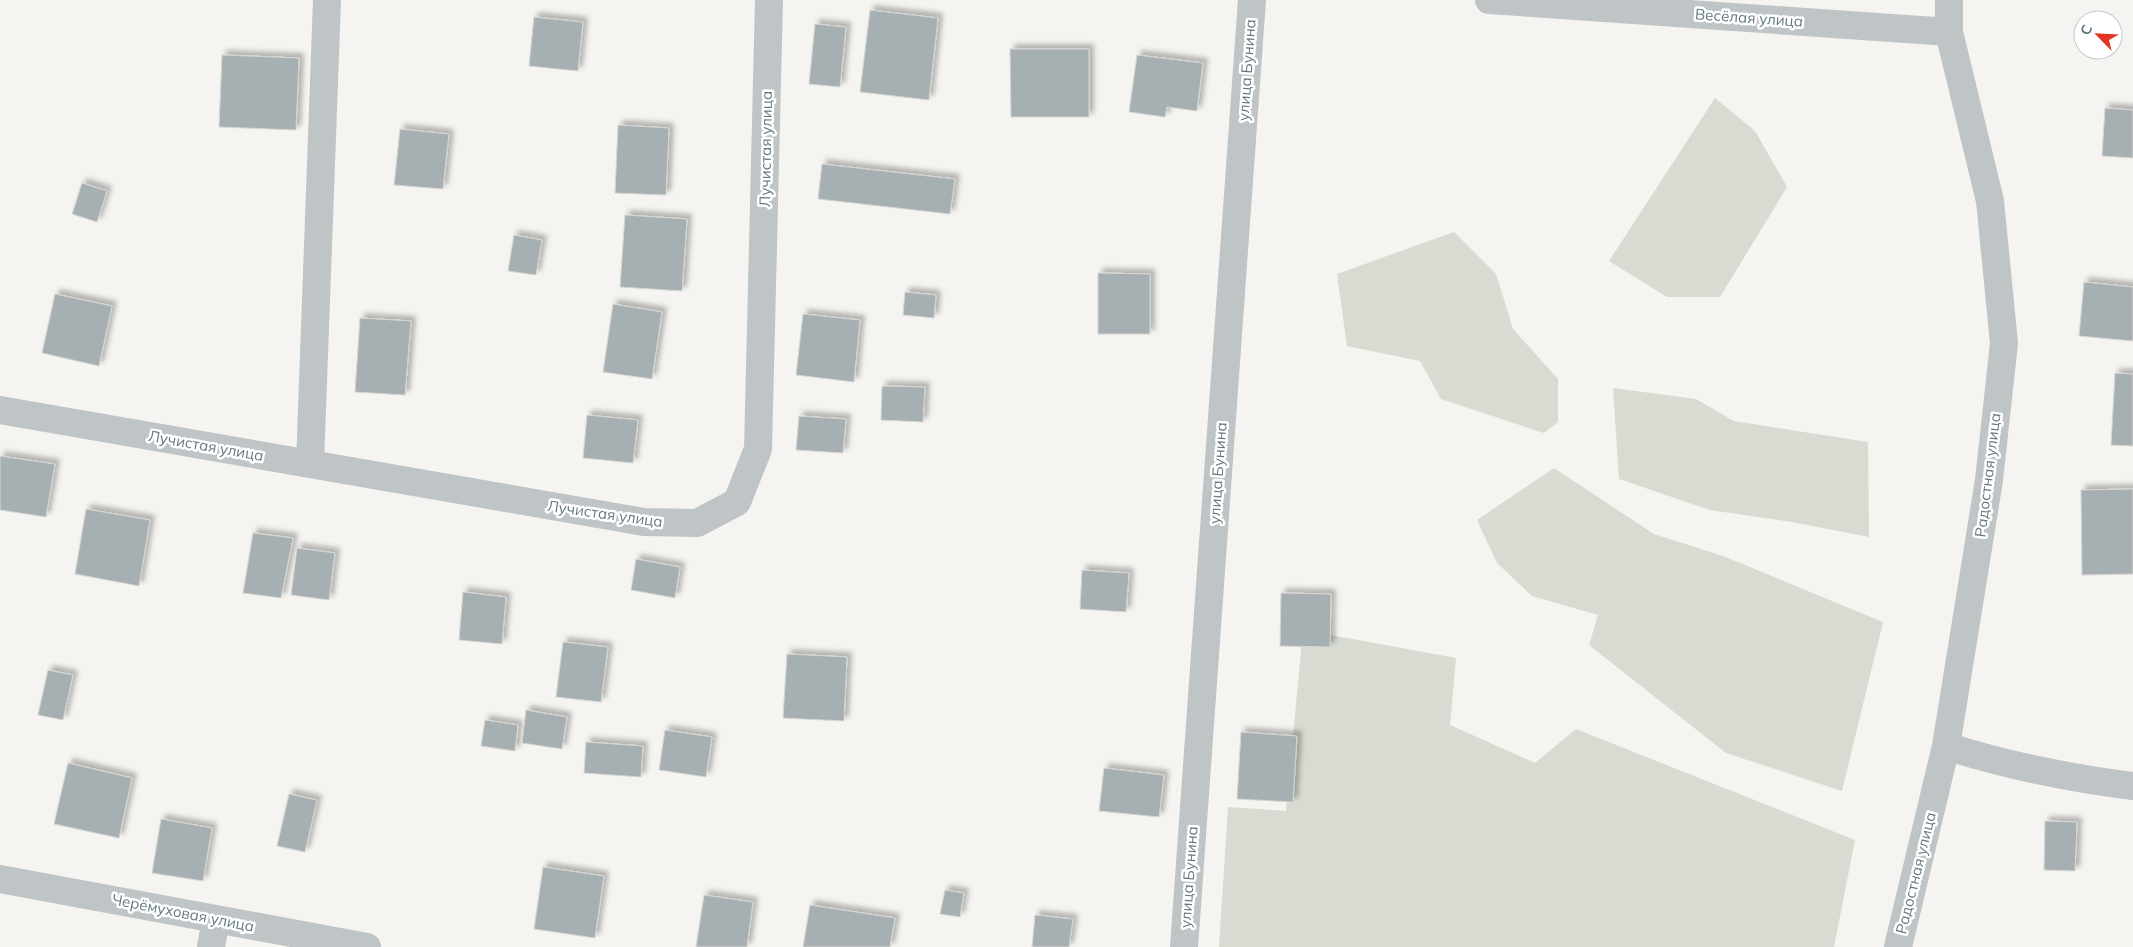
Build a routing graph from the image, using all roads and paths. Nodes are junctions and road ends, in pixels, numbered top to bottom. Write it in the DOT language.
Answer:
graph roads {
  1 [pos="328,0"];
  2 [pos="769,0"];
  3 [pos="1252,0"];
  4 [pos="1489,0"];
  5 [pos="1950,0"];
  6 [pos="1949,32"];
  7 [pos="0,410"];
  8 [pos="310,464"];
  9 [pos="1946,746"];
  10 [pos="2133,786"];
  11 [pos="0,879"];
  12 [pos="216,919"];
  13 [pos="212,947"];
  14 [pos="367,947"];
  15 [pos="1184,947"];
  16 [pos="1898,947"];
  1 -- 8 [label="street"];
  2 -- 8 [label="street, Лучистая улица"];
  3 -- 15 [label="street, улица Бунина"];
  4 -- 6 [label="street, Весёлая улица"];
  5 -- 6 [label="street, Радостная улица"];
  6 -- 9 [label="street, Радостная улица"];
  7 -- 8 [label="street, Лучистая улица"];
  9 -- 10 [label="street"];
  9 -- 16 [label="street, Радостная улица"];
  11 -- 12 [label="street, Черёмуховая улица"];
  12 -- 13 [label="street"];
  12 -- 14 [label="street, Черёмуховая улица"];
}
